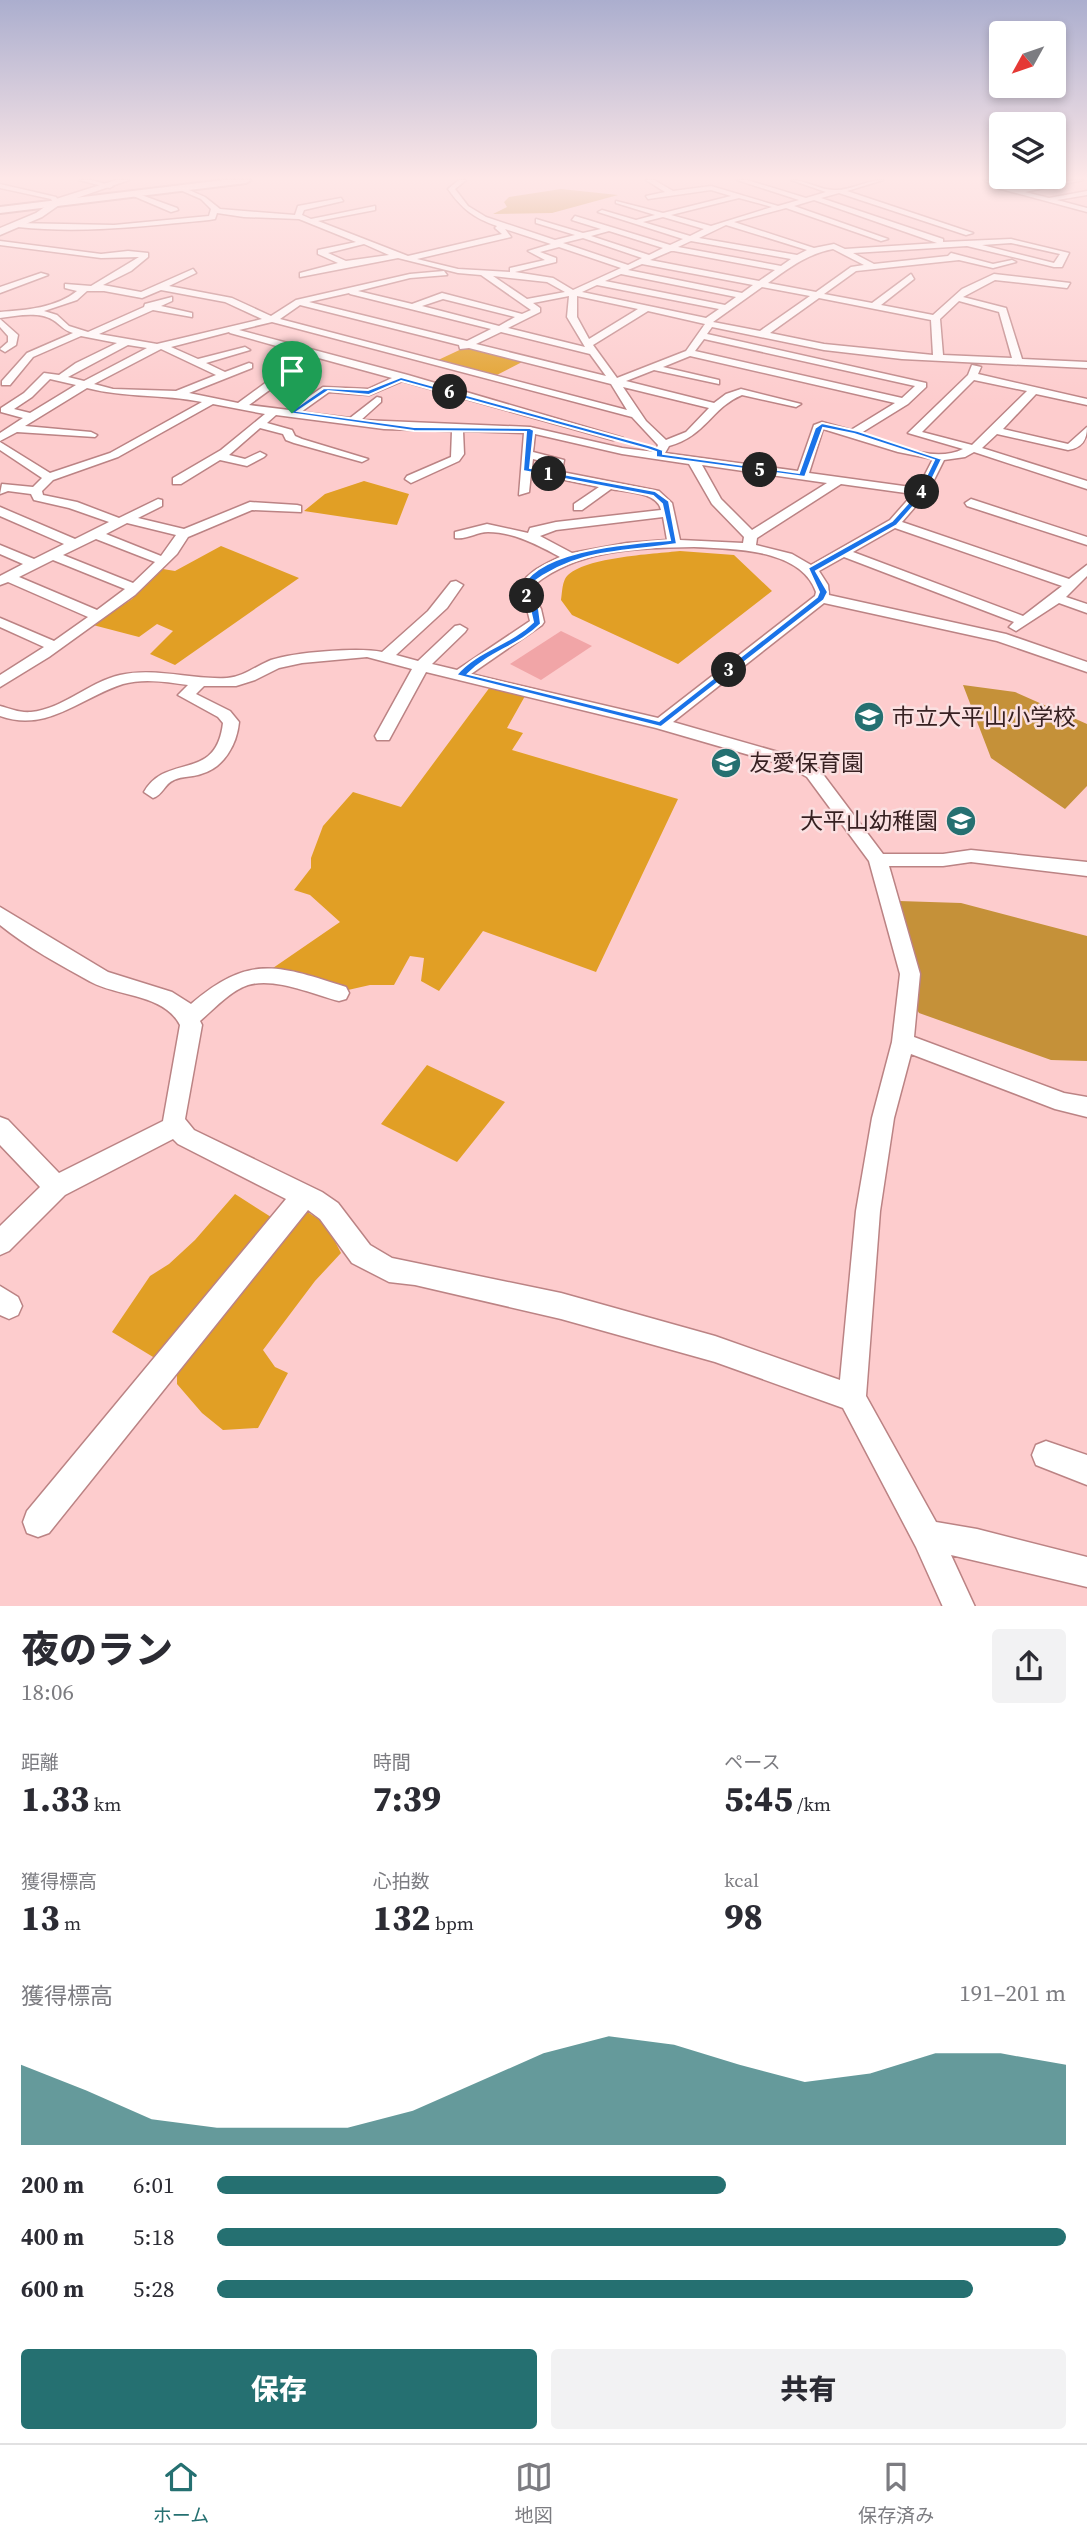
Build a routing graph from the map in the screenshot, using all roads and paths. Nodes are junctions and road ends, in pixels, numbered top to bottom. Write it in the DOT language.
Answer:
graph roads {
  1 [pos="145,255"];
  2 [pos="327,255"];
  3 [pos="424,255"];
  4 [pos="542,255"];
  5 [pos="585,255"];
  6 [pos="633,255"];
  7 [pos="652,255"];
  8 [pos="709,255"];
  9 [pos="781,255"];
  10 [pos="804,255"];
  11 [pos="852,255"];
  12 [pos="953,255"];
  13 [pos="1012,255"];
  14 [pos="1064,255"];
  15 [pos="395,256"];
  16 [pos="961,257"];
  17 [pos="798,258"];
  18 [pos="1025,258"];
  19 [pos="408,259"];
  20 [pos="644,259"];
  21 [pos="345,264"];
  22 [pos="871,265"];
  23 [pos="623,269"];
  24 [pos="782,269"];
  25 [pos="192,271"];
  26 [pos="458,271"];
  27 [pos="382,273"];
  28 [pos="484,273"];
  29 [pos="435,274"];
  30 [pos="496,274"];
  31 [pos="44,275"];
  32 [pos="303,275"];
  33 [pos="911,276"];
  34 [pos="390,281"];
  35 [pos="596,282"];
  36 [pos="760,284"];
  37 [pos="1067,285"];
  38 [pos="68,286"];
  39 [pos="95,287"];
  40 [pos="161,287"];
  41 [pos="429,288"];
  42 [pos="83,289"];
  43 [pos="0,290"];
  44 [pos="352,292"];
  45 [pos="573,293"];
  46 [pos="816,295"];
  47 [pos="743,296"];
  48 [pos="957,298"];
  49 [pos="169,299"];
  50 [pos="604,300"];
  51 [pos="299,302"];
  52 [pos="526,302"];
  53 [pos="148,306"];
  54 [pos="593,306"];
  55 [pos="874,306"];
  56 [pos="412,307"];
  57 [pos="725,308"];
  58 [pos="645,309"];
  59 [pos="583,312"];
  60 [pos="26,314"];
  61 [pos="0,315"];
  62 [pos="189,315"];
  63 [pos="524,317"];
  64 [pos="572,317"];
  65 [pos="935,318"];
  66 [pos="273,319"];
  67 [pos="0,322"];
  68 [pos="709,323"];
  69 [pos="501,329"];
  70 [pos="230,330"];
  71 [pos="85,334"];
  72 [pos="761,335"];
  73 [pos="704,336"];
  74 [pos="124,343"];
  75 [pos="468,345"];
  76 [pos="159,347"];
  77 [pos="592,348"];
  78 [pos="5,349"];
  79 [pos="245,350"];
  80 [pos="689,353"];
  81 [pos="312,354"];
  82 [pos="902,356"];
  83 [pos="938,359"];
  84 [pos="971,360"];
  85 [pos="1018,361"];
  86 [pos="197,362"];
  87 [pos="432,362"];
  88 [pos="1087,365"];
  89 [pos="249,366"];
  90 [pos="653,367"];
  91 [pos="224,375"];
  92 [pos="881,375"];
  93 [pos="972,376"];
  94 [pos="62,377"];
  95 [pos="401,379"];
  96 [pos="615,382"];
  97 [pos="715,382"];
  98 [pos="6,383"];
  99 [pos="85,386"];
  100 [pos="1033,391"];
  101 [pos="177,394"];
  102 [pos="213,400"];
  103 [pos="377,400"];
  104 [pos="904,402"];
  105 [pos="1087,402"];
  106 [pos="796,404"];
  107 [pos="240,407"];
  108 [pos="716,407"];
  109 [pos="275,411"];
  110 [pos="292,413"];
  111 [pos="635,415"];
  112 [pos="30,416"];
  113 [pos="353,421"];
  114 [pos="260,425"];
  115 [pos="14,428"];
  116 [pos="457,428"];
  117 [pos="530,430"];
  118 [pos="993,430"];
  119 [pos="1087,430"];
  120 [pos="855,432"];
  121 [pos="91,435"];
  122 [pos="0,438"];
  123 [pos="0,445"];
  124 [pos="975,449"];
  125 [pos="661,450"];
  126 [pos="528,454"];
  127 [pos="260,455"];
  128 [pos="220,456"];
  129 [pos="362,459"];
  130 [pos="939,459"];
  131 [pos="694,462"];
  132 [pos="526,470"];
  133 [pos="555,475"];
  134 [pos="802,476"];
  135 [pos="49,477"];
  136 [pos="411,479"];
  137 [pos="177,481"];
  138 [pos="838,481"];
  139 [pos="609,485"];
  140 [pos="1087,485"];
  141 [pos="0,490"];
  142 [pos="36,491"];
  143 [pos="523,492"];
  144 [pos="922,492"];
  145 [pos="158,503"];
  146 [pos="971,503"];
  147 [pos="578,507"];
  148 [pos="297,509"];
  149 [pos="0,511"];
  150 [pos="668,513"];
  151 [pos="122,521"];
  152 [pos="894,523"];
  153 [pos="95,534"];
  154 [pos="183,534"];
  155 [pos="460,535"];
  156 [pos="534,538"];
  157 [pos="1087,541"];
  158 [pos="674,542"];
  159 [pos="750,542"];
  160 [pos="75,544"];
  161 [pos="0,549"];
  162 [pos="845,553"];
  163 [pos="52,555"];
  164 [pos="571,558"];
  165 [pos="163,561"];
  166 [pos="34,565"];
  167 [pos="1087,569"];
  168 [pos="811,570"];
  169 [pos="4,579"];
  170 [pos="1070,584"];
  171 [pos="456,585"];
  172 [pos="134,588"];
  173 [pos="821,598"];
  174 [pos="1057,598"];
  175 [pos="1087,609"];
  176 [pos="98,616"];
  177 [pos="1024,621"];
  178 [pos="0,622"];
  179 [pos="460,629"];
  180 [pos="1001,637"];
  181 [pos="54,646"];
  182 [pos="386,657"];
  183 [pos="422,665"];
  184 [pos="1087,667"];
  185 [pos="461,675"];
  186 [pos="201,681"];
  187 [pos="0,682"];
  188 [pos="0,711"];
  189 [pos="661,724"];
  190 [pos="383,736"];
  191 [pos="153,792"];
  192 [pos="878,860"];
  193 [pos="1087,869"];
  194 [pos="0,915"];
  195 [pos="339,993"];
  196 [pos="188,1019"];
  197 [pos="903,1042"];
  198 [pos="1087,1107"];
  199 [pos="176,1126"];
  200 [pos="0,1127"];
  201 [pos="56,1187"];
  202 [pos="304,1196"];
  203 [pos="0,1243"];
  204 [pos="852,1398"];
  205 [pos="1046,1455"];
  206 [pos="1087,1470"];
  207 [pos="38,1522"];
  208 [pos="927,1536"];
  209 [pos="1087,1572"];
  210 [pos="959,1606"];
  1 -- 39 [label="street"];
  2 -- 21 [label="street"];
  3 -- 19 [label="street"];
  4 -- 30 [label="street"];
  5 -- 23 [label="street"];
  6 -- 20 [label="street"];
  7 -- 20 [label="street"];
  8 -- 24 [label="street"];
  9 -- 17 [label="street"];
  10 -- 17 [label="street"];
  11 -- 22 [label="street"];
  12 -- 16 [label="street"];
  13 -- 18 [label="street"];
  14 -- 18 [label="street"];
  15 -- 19 [label="street"];
  15 -- 21 [label="street"];
  16 -- 18 [label="street"];
  16 -- 22 [label="street"];
  17 -- 24 [label="street"];
  19 -- 26 [label="street"];
  20 -- 23 [label="street"];
  20 -- 36 [label="street"];
  21 -- 32 [label="street"];
  22 -- 46 [label="street"];
  23 -- 35 [label="street"];
  23 -- 47 [label="street"];
  24 -- 36 [label="street"];
  25 -- 40 [label="street"];
  26 -- 28 [label="street"];
  26 -- 29 [label="street"];
  27 -- 34 [label="street"];
  28 -- 30 [label="street"];
  28 -- 52 [label="street"];
  29 -- 34 [label="street"];
  29 -- 41 [label="street"];
  30 -- 45 [label="street"];
  31 -- 43 [label="street"];
  33 -- 55 [label="street"];
  34 -- 44 [label="street"];
  35 -- 45 [label="street"];
  35 -- 57 [label="street"];
  36 -- 46 [label="street"];
  36 -- 47 [label="street"];
  37 -- 48 [label="street"];
  38 -- 42 [label="street"];
  39 -- 40 [label="street"];
  39 -- 42 [label="street"];
  40 -- 66 [label="street"];
  42 -- 60 [label="street"];
  44 -- 51 [label="street"];
  44 -- 56 [label="street"];
  45 -- 50 [label="street"];
  45 -- 52 [label="street"];
  45 -- 64 [label="street"];
  46 -- 55 [label="street"];
  46 -- 72 [label="street"];
  47 -- 57 [label="street"];
  48 -- 65 [label="street"];
  48 -- 85 [label="street"];
  49 -- 53 [label="street"];
  50 -- 54 [label="street"];
  50 -- 58 [label="street"];
  51 -- 66 [label="street"];
  51 -- 75 [label="street"];
  52 -- 63 [label="street"];
  53 -- 62 [label="street"];
  53 -- 71 [label="street"];
  55 -- 65 [label="street"];
  56 -- 63 [label="street"];
  56 -- 69 [label="street"];
  57 -- 68 [label="street"];
  58 -- 68 [label="street"];
  58 -- 77 [label="street"];
  59 -- 64 [label="street"];
  60 -- 61 [label="street"];
  60 -- 71 [label="street"];
  63 -- 69 [label="street"];
  64 -- 77 [label="street"];
  65 -- 83 [label="street"];
  66 -- 70 [label="street"];
  66 -- 87 [label="street"];
  67 -- 78 [label="street"];
  68 -- 72 [label="street"];
  68 -- 73 [label="street"];
  69 -- 75 [label="street"];
  69 -- 77 [label="street"];
  70 -- 76 [label="street"];
  70 -- 81 [label="street"];
  71 -- 74 [label="street"];
  71 -- 98 [label="street"];
  72 -- 82 [label="street"];
  73 -- 80 [label="street"];
  73 -- 92 [label="street"];
  74 -- 76 [label="street"];
  74 -- 94 [label="street"];
  75 -- 87 [label="street"];
  75 -- 96 [label="street"];
  76 -- 86 [label="street"];
  76 -- 99 [label="street"];
  77 -- 96 [label="street"];
  79 -- 86 [label="street"];
  80 -- 90 [label="street"];
  80 -- 104 [label="street"];
  81 -- 95 [label="street"];
  81 -- 107 [label="street"];
  82 -- 83 [label="street"];
  82 -- 92 [label="street"];
  83 -- 84 [label="street"];
  84 -- 85 [label="street"];
  84 -- 93 [label="street"];
  85 -- 88 [label="street"];
  86 -- 91 [label="street"];
  87 -- 95 [label="street"];
  87 -- 111 [label="street"];
  89 -- 91 [label="street"];
  90 -- 96 [label="street"];
  90 -- 97 [label="street"];
  91 -- 101 [label="street"];
  92 -- 104 [label="street"];
  93 -- 100 [label="street"];
  93 -- 124 [label="street"];
  94 -- 99 [label="street"];
  94 -- 112 [label="street"];
  95 -- 110 [label="street"];
  95 -- 125 [label="street"];
  96 -- 108 [label="street"];
  96 -- 111 [label="street"];
  99 -- 101 [label="street"];
  99 -- 112 [label="street"];
  100 -- 105 [label="street"];
  100 -- 118 [label="street"];
  101 -- 102 [label="street"];
  102 -- 107 [label="street"];
  102 -- 135 [label="street"];
  103 -- 113 [label="street"];
  104 -- 120 [label="street"];
  106 -- 108 [label="street"];
  107 -- 109 [label="street"];
  108 -- 125 [label="street"];
  109 -- 110 [label="street"];
  109 -- 114 [label="street"];
  110 -- 113 [label="street"];
  111 -- 125 [label="street"];
  112 -- 115 [label="street"];
  113 -- 116 [label="street"];
  114 -- 128 [label="street"];
  114 -- 129 [label="street"];
  115 -- 121 [label="street"];
  115 -- 122 [label="street"];
  116 -- 117 [label="street"];
  116 -- 136 [label="street"];
  117 -- 125 [label="street"];
  117 -- 126 [label="street"];
  118 -- 119 [label="street"];
  118 -- 124 [label="street"];
  120 -- 130 [label="street"];
  120 -- 134 [label="street"];
  123 -- 135 [label="street"];
  124 -- 130 [label="street"];
  124 -- 140 [label="street"];
  125 -- 131 [label="street"];
  126 -- 132 [label="street"];
  126 -- 133 [label="street"];
  127 -- 128 [label="street"];
  128 -- 137 [label="street"];
  130 -- 144 [label="street"];
  131 -- 134 [label="street"];
  131 -- 159 [label="street"];
  132 -- 133 [label="street"];
  132 -- 143 [label="street"];
  133 -- 139 [label="street"];
  134 -- 138 [label="street"];
  135 -- 142 [label="street"];
  138 -- 144 [label="street"];
  138 -- 159 [label="street"];
  139 -- 147 [label="street"];
  139 -- 150 [label="street"];
  141 -- 142 [label="street"];
  142 -- 151 [label="street"];
  144 -- 152 [label="street"];
  145 -- 151 [label="street"];
  146 -- 157 [label="street"];
  148 -- 154 [label="street"];
  149 -- 160 [label="street"];
  150 -- 156 [label="street"];
  150 -- 158 [label="street"];
  151 -- 153 [label="street"];
  151 -- 154 [label="street"];
  152 -- 162 [label="street"];
  152 -- 170 [label="street"];
  153 -- 160 [label="street"];
  153 -- 165 [label="street"];
  154 -- 165 [label="street"];
  155 -- 156 [label="street"];
  156 -- 164 [label="street"];
  158 -- 159 [label="street"];
  158 -- 164 [label="street"];
  159 -- 168 [label="street"];
  160 -- 163 [label="street"];
  161 -- 166 [label="street"];
  162 -- 168 [label="street"];
  162 -- 177 [label="street"];
  163 -- 166 [label="street"];
  163 -- 172 [label="street"];
  164 -- 185 [label="street"];
  165 -- 172 [label="street"];
  166 -- 169 [label="street"];
  167 -- 170 [label="street"];
  168 -- 173 [label="street"];
  169 -- 176 [label="street"];
  170 -- 174 [label="street"];
  171 -- 182 [label="street"];
  172 -- 176 [label="street"];
  173 -- 180 [label="street"];
  173 -- 189 [label="street"];
  174 -- 175 [label="street"];
  174 -- 177 [label="street"];
  176 -- 181 [label="street"];
  177 -- 180 [label="street"];
  178 -- 181 [label="street"];
  179 -- 183 [label="street"];
  180 -- 184 [label="street"];
  181 -- 187 [label="street"];
  182 -- 183 [label="street"];
  182 -- 186 [label="street"];
  183 -- 185 [label="street"];
  183 -- 190 [label="street"];
  185 -- 189 [label="street"];
  186 -- 188 [label="street"];
  186 -- 191 [label="street"];
  189 -- 192 [label="street"];
  192 -- 193 [label="street"];
  192 -- 197 [label="street"];
  194 -- 196 [label="street"];
  195 -- 196 [label="street"];
  196 -- 199 [label="street"];
  197 -- 198 [label="street"];
  197 -- 204 [label="street"];
  199 -- 201 [label="street"];
  199 -- 202 [label="street"];
  200 -- 201 [label="street"];
  201 -- 203 [label="street"];
  202 -- 204 [label="street"];
  202 -- 207 [label="street"];
  204 -- 208 [label="street"];
  205 -- 206 [label="street"];
  208 -- 209 [label="street"];
  208 -- 210 [label="street"];
}
